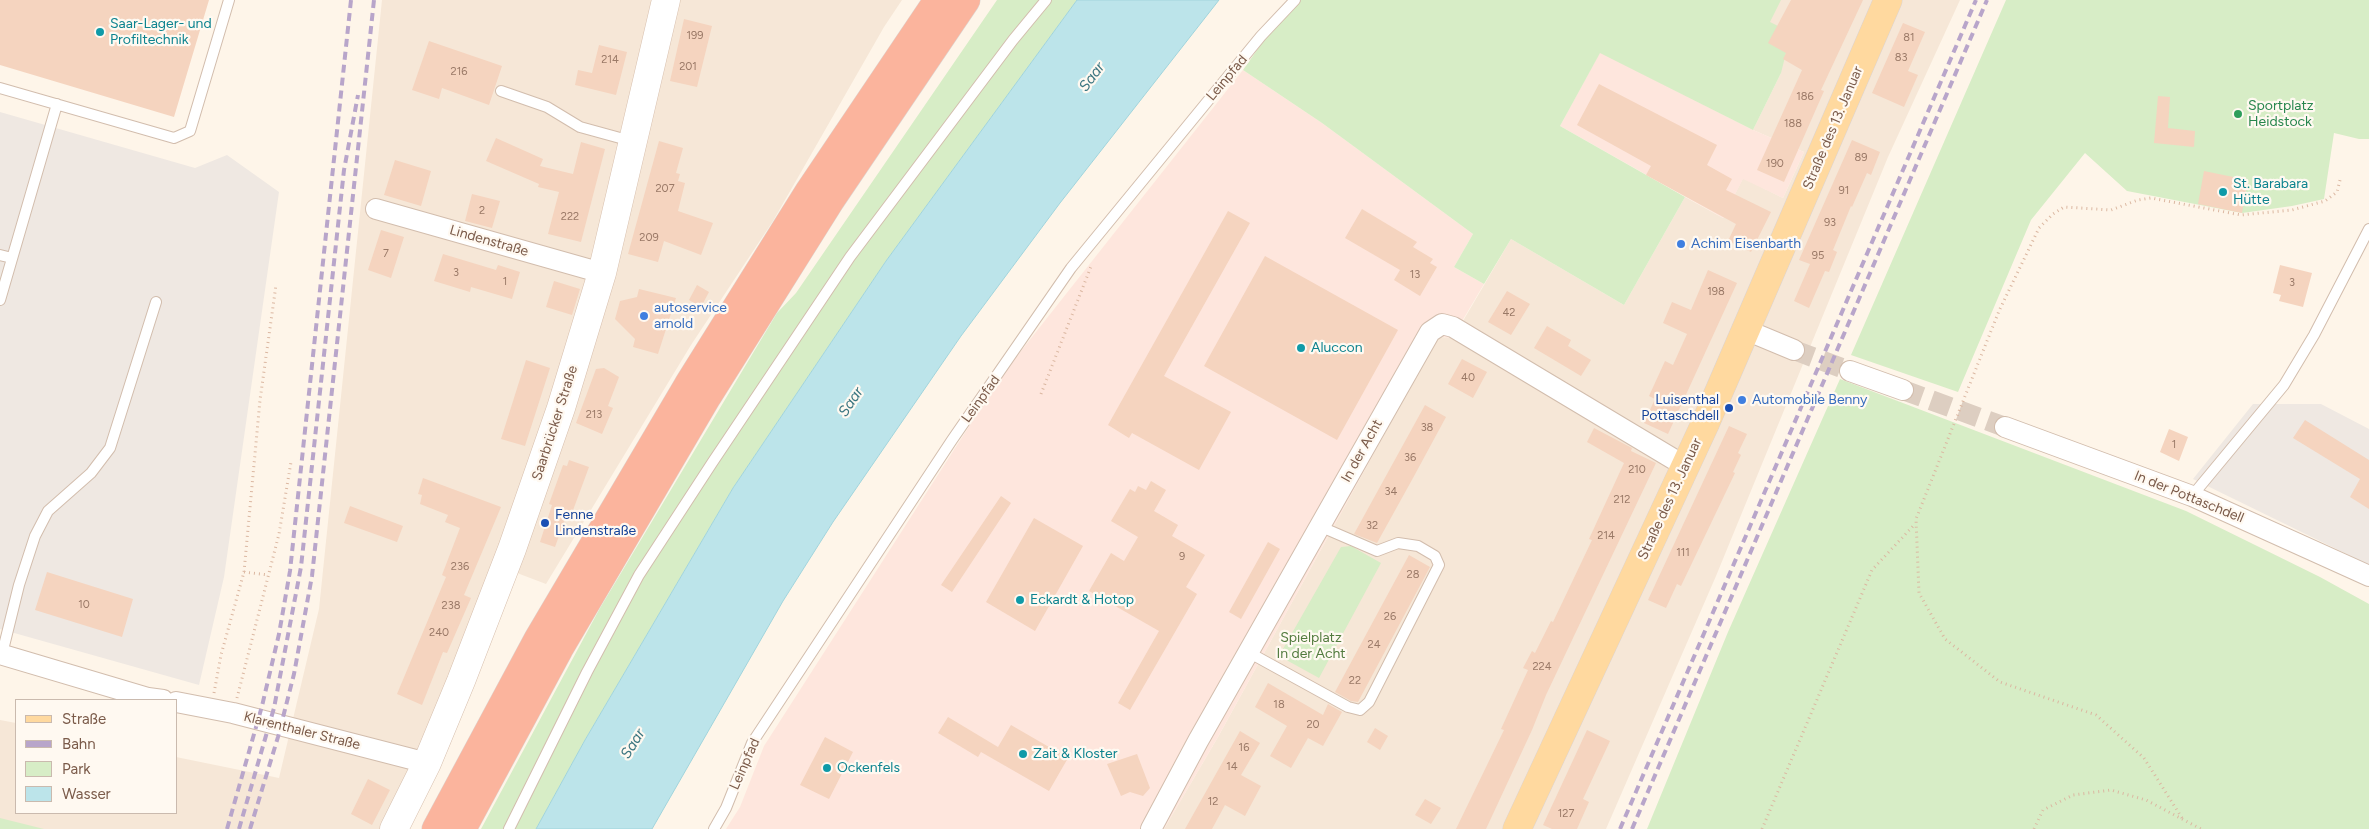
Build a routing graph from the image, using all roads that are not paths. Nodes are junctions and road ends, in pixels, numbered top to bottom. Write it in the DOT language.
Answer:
graph roads {
  1 [pos="229,0"];
  2 [pos="666,0"];
  3 [pos="938,0"];
  4 [pos="966,0"];
  5 [pos="1046,0"];
  6 [pos="1295,0"];
  7 [pos="1888,0"];
  8 [pos="0,88"];
  9 [pos="501,90"];
  10 [pos="56,104"];
  11 [pos="634,141"];
  12 [pos="376,208"];
  13 [pos="2369,229"];
  14 [pos="0,255"];
  15 [pos="12,258"];
  16 [pos="602,273"];
  17 [pos="0,300"];
  18 [pos="156,302"];
  19 [pos="1746,330"];
  20 [pos="1794,350"];
  21 [pos="1850,371"];
  22 [pos="1903,390"];
  23 [pos="2005,428"];
  24 [pos="1686,466"];
  25 [pos="2192,496"];
  26 [pos="1319,526"];
  27 [pos="2369,576"];
  28 [pos="1248,652"];
  29 [pos="1,654"];
  30 [pos="156,699"];
  31 [pos="178,702"];
  32 [pos="427,763"];
  33 [pos="394,829"];
  34 [pos="436,829"];
  35 [pos="462,829"];
  36 [pos="509,829"];
  37 [pos="714,829"];
  38 [pos="1151,829"];
  39 [pos="1517,829"];
  1 -- 10 [label="lane"];
  2 -- 11 [label="street, Saarbrücker Straße"];
  3 -- 34 [label="highway"];
  4 -- 35 [label="highway"];
  5 -- 36 [label="lane"];
  6 -- 37 [label="lane, Leinpfad"];
  7 -- 19 [label="main road, Straße des 13. Januar"];
  8 -- 10 [label="lane"];
  9 -- 11 [label="lane"];
  10 -- 15 [label="lane"];
  11 -- 16 [label="street, Saarbrücker Straße"];
  12 -- 16 [label="street, Lindenstraße"];
  13 -- 25 [label="lane"];
  14 -- 15 [label="lane"];
  15 -- 17 [label="lane"];
  16 -- 32 [label="street, Saarbrücker Straße"];
  18 -- 29 [label="lane"];
  19 -- 20 [label="street"];
  19 -- 24 [label="main road, Straße des 13. Januar"];
  21 -- 22 [label="street"];
  23 -- 25 [label="street, In der Pottaschdell"];
  24 -- 26 [label="street, In der Acht"];
  24 -- 39 [label="main road, Straße des 13. Januar"];
  25 -- 27 [label="street, In der Pottaschdell"];
  26 -- 28 [label="street, In der Acht"];
  26 -- 28 [label="lane"];
  28 -- 38 [label="street, In der Acht"];
  29 -- 30 [label="street"];
  31 -- 32 [label="street, Klarenthaler Straße"];
  32 -- 33 [label="street, Saarbrücker Straße"];
}
